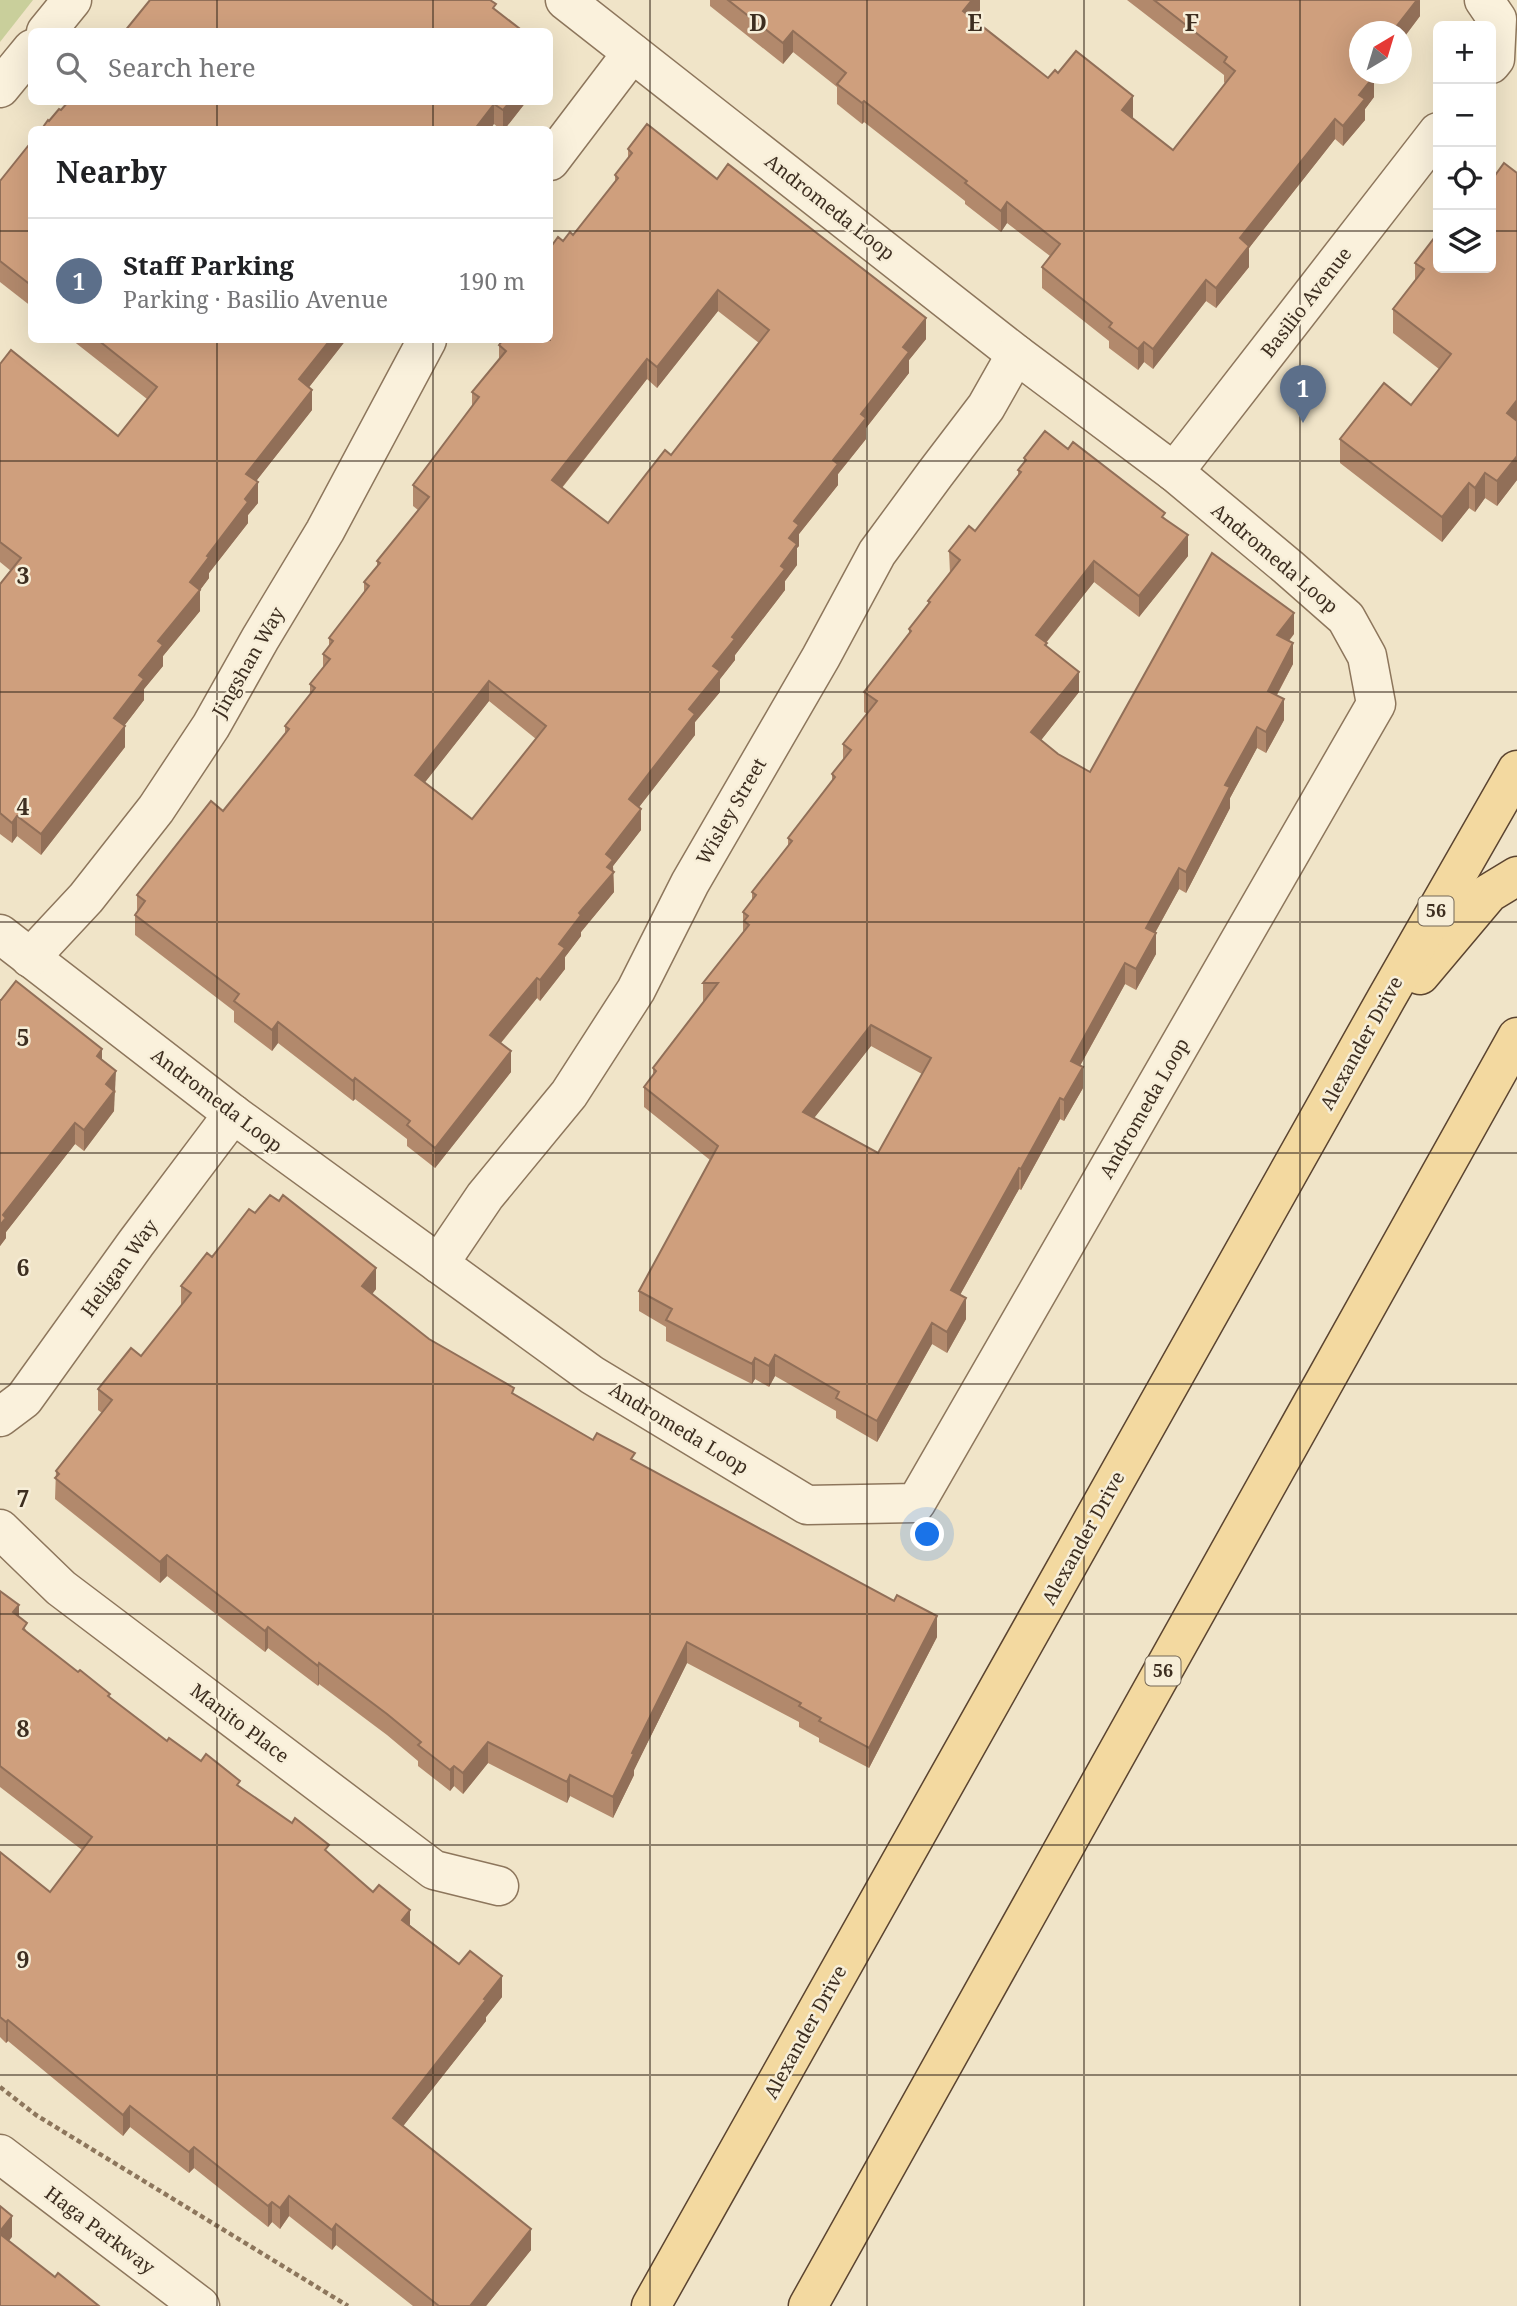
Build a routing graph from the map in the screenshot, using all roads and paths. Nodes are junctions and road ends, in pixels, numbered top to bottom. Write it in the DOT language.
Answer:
graph roads {
  1 [pos="72,0"];
  2 [pos="565,0"];
  3 [pos="1484,0"];
  4 [pos="49,28"];
  5 [pos="1496,32"];
  6 [pos="632,53"];
  7 [pos="28,55"];
  8 [pos="0,88"];
  9 [pos="1433,138"];
  10 [pos="553,157"];
  11 [pos="425,343"];
  12 [pos="1016,354"];
  13 [pos="1174,472"];
  14 [pos="1517,770"];
  15 [pos="1517,876"];
  16 [pos="0,934"];
  17 [pos="30,958"];
  18 [pos="1517,1037"];
  19 [pos="1356,1052"];
  20 [pos="233,1114"];
  21 [pos="439,1264"];
  22 [pos="0,1417"];
  23 [pos="0,1529"];
  24 [pos="499,1886"];
  25 [pos="0,2087"];
  26 [pos="0,2154"];
  27 [pos="200,2306"];
  28 [pos="348,2306"];
  29 [pos="651,2306"];
  30 [pos="808,2306"];
  1 -- 4 [label="street"];
  2 -- 6 [label="street, Andromeda Loop"];
  3 -- 5 [label="street"];
  6 -- 10 [label="street"];
  6 -- 12 [label="street, Andromeda Loop"];
  7 -- 8 [label="street"];
  9 -- 13 [label="street, Basilio Avenue"];
  11 -- 17 [label="street, Jingshan Way"];
  12 -- 13 [label="street, Andromeda Loop"];
  12 -- 21 [label="street, Wisley Street"];
  13 -- 21 [label="street, Andromeda Loop"];
  14 -- 19 [label="main road, Alexander Drive / 56"];
  15 -- 19 [label="main road"];
  16 -- 17 [label="street, Andromeda Loop"];
  17 -- 20 [label="street, Andromeda Loop"];
  18 -- 30 [label="main road, 56"];
  19 -- 29 [label="main road, Alexander Drive / 56"];
  20 -- 21 [label="street, Andromeda Loop"];
  20 -- 22 [label="street, Heligan Way"];
  23 -- 24 [label="street, Manito Place"];
  25 -- 28 [label="path"];
  26 -- 27 [label="street, Haga Parkway"];
}
